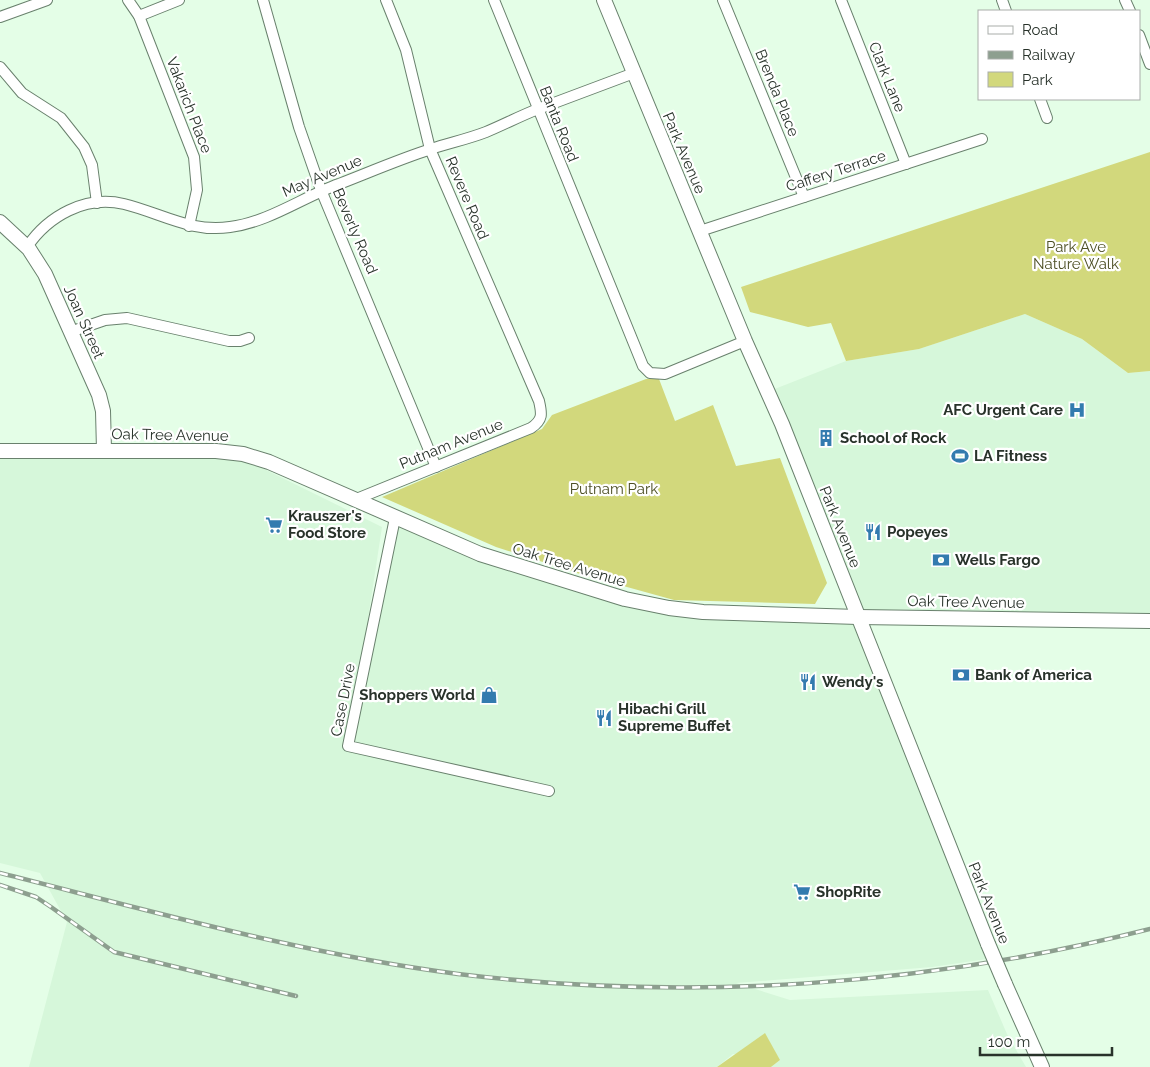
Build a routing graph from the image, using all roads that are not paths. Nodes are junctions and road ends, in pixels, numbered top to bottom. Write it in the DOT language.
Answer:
graph roads {
  1 [pos="47,0"];
  2 [pos="128,0"];
  3 [pos="179,0"];
  4 [pos="263,0"];
  5 [pos="386,0"];
  6 [pos="494,0"];
  7 [pos="604,0"];
  8 [pos="723,0"];
  9 [pos="841,0"];
  10 [pos="138,16"];
  11 [pos="0,17"];
  12 [pos="1140,37"];
  13 [pos="1149,59"];
  14 [pos="0,66"];
  15 [pos="634,73"];
  16 [pos="1040,100"];
  17 [pos="537,110"];
  18 [pos="1047,118"];
  19 [pos="982,139"];
  20 [pos="430,149"];
  21 [pos="906,164"];
  22 [pos="321,190"];
  23 [pos="804,196"];
  24 [pos="97,202"];
  25 [pos="0,222"];
  26 [pos="189,226"];
  27 [pos="700,231"];
  28 [pos="27,247"];
  29 [pos="70,332"];
  30 [pos="249,338"];
  31 [pos="744,341"];
  32 [pos="539,402"];
  33 [pos="0,450"];
  34 [pos="104,450"];
  35 [pos="436,467"];
  36 [pos="354,500"];
  37 [pos="395,518"];
  38 [pos="858,617"];
  39 [pos="1150,621"];
  40 [pos="549,791"];
  41 [pos="1042,1067"];
  1 -- 11 [label="street"];
  2 -- 10 [label="street, Vakarich Place"];
  3 -- 10 [label="street"];
  4 -- 22 [label="street, Beverly Road"];
  5 -- 20 [label="street, Revere Road"];
  6 -- 17 [label="street, Banta Road"];
  7 -- 15 [label="street, Park Avenue"];
  8 -- 23 [label="street, Brenda Place"];
  9 -- 21 [label="street, Clark Lane"];
  10 -- 26 [label="street, Vakarich Place"];
  12 -- 13 [label="street"];
  14 -- 24 [label="street"];
  15 -- 17 [label="street, May Avenue"];
  15 -- 27 [label="street, Park Avenue"];
  16 -- 18 [label="street"];
  17 -- 20 [label="street, May Avenue"];
  17 -- 31 [label="street, Banta Road"];
  19 -- 21 [label="street, Caffery Terrace"];
  20 -- 22 [label="street, May Avenue"];
  20 -- 32 [label="street, Revere Road"];
  21 -- 23 [label="street, Caffery Terrace"];
  22 -- 26 [label="street, May Avenue"];
  22 -- 35 [label="street, Beverly Road"];
  23 -- 27 [label="street, Caffery Terrace"];
  24 -- 26 [label="street, May Avenue"];
  24 -- 28 [label="street, May Avenue"];
  25 -- 28 [label="street, Joan Street"];
  27 -- 31 [label="street, Park Avenue"];
  28 -- 29 [label="street, Joan Street"];
  29 -- 30 [label="street"];
  29 -- 34 [label="street, Joan Street"];
  31 -- 38 [label="street, Park Avenue"];
  32 -- 35 [label="street, Putnam Avenue"];
  33 -- 34 [label="street, Oak Tree Avenue"];
  34 -- 36 [label="street, Oak Tree Avenue"];
  35 -- 36 [label="street, Putnam Avenue"];
  36 -- 37 [label="street, Oak Tree Avenue"];
  37 -- 38 [label="street, Oak Tree Avenue"];
  37 -- 40 [label="street, Case Drive"];
  38 -- 39 [label="street, Oak Tree Avenue"];
  38 -- 41 [label="street, Park Avenue, bridge"];
}
